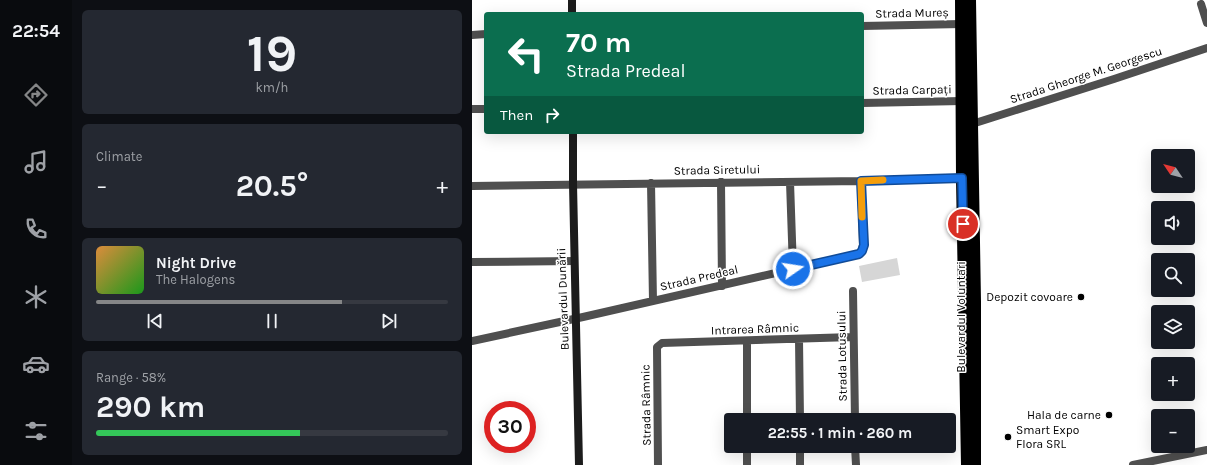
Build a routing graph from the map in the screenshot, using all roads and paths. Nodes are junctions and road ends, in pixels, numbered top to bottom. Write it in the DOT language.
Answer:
graph roads {
  1 [pos="572,0"];
  2 [pos="961,0"];
  3 [pos="970,0"];
  4 [pos="1201,4"];
  5 [pos="572,12"];
  6 [pos="1207,23"];
  7 [pos="962,24"];
  8 [pos="864,26"];
  9 [pos="472,34"];
  10 [pos="484,34"];
  11 [pos="1207,48"];
  12 [pos="962,101"];
  13 [pos="864,103"];
  14 [pos="472,109"];
  15 [pos="484,109"];
  16 [pos="972,124"];
  17 [pos="573,134"];
  18 [pos="962,178"];
  19 [pos="861,181"];
  20 [pos="721,182"];
  21 [pos="790,182"];
  22 [pos="651,183"];
  23 [pos="573,184"];
  24 [pos="472,186"];
  25 [pos="574,261"];
  26 [pos="472,262"];
  27 [pos="793,269"];
  28 [pos="722,286"];
  29 [pos="852,291"];
  30 [pos="653,301"];
  31 [pos="576,319"];
  32 [pos="854,337"];
  33 [pos="799,340"];
  34 [pos="472,341"];
  35 [pos="747,341"];
  36 [pos="659,345"];
  37 [pos="747,413"];
  38 [pos="800,413"];
  39 [pos="855,413"];
  40 [pos="1207,450"];
  41 [pos="747,453"];
  42 [pos="800,453"];
  43 [pos="855,453"];
  44 [pos="579,465"];
  45 [pos="658,465"];
  46 [pos="747,465"];
  47 [pos="800,465"];
  48 [pos="856,465"];
  49 [pos="967,465"];
  50 [pos="975,465"];
  51 [pos="1133,465"];
  1 -- 5 [label="street"];
  2 -- 7 [label="highway, Bulevardul Voluntari"];
  3 -- 16 [label="highway, Bulevardul Voluntari"];
  4 -- 6 [label="street"];
  7 -- 8 [label="street, Strada Mureș"];
  7 -- 12 [label="highway, Bulevardul Voluntari"];
  9 -- 10 [label="street"];
  11 -- 16 [label="street, Strada Gheorge M. Georgescu"];
  12 -- 13 [label="street, Strada Carpați"];
  12 -- 18 [label="highway, Bulevardul Voluntari"];
  14 -- 15 [label="street"];
  16 -- 50 [label="highway, Bulevardul Voluntari"];
  17 -- 23 [label="street, Bulevardul Dunării"];
  18 -- 19 [label="street, Strada Siretului"];
  18 -- 49 [label="highway, Bulevardul Voluntari"];
  19 -- 21 [label="street, Strada Siretului"];
  19 -- 27 [label="street, Strada Predeal"];
  20 -- 21 [label="street, Strada Siretului"];
  20 -- 22 [label="street, Strada Siretului"];
  20 -- 28 [label="street"];
  21 -- 27 [label="street"];
  22 -- 23 [label="street, Strada Siretului"];
  22 -- 30 [label="street"];
  23 -- 24 [label="street, Strada Siretului"];
  23 -- 25 [label="street, Bulevardul Dunării"];
  25 -- 26 [label="street"];
  25 -- 31 [label="street, Bulevardul Dunării"];
  27 -- 28 [label="street, Strada Predeal"];
  28 -- 30 [label="street, Strada Predeal"];
  29 -- 32 [label="street, Strada Lotusului"];
  30 -- 31 [label="street, Strada Predeal"];
  31 -- 34 [label="street, Strada Predeal"];
  31 -- 44 [label="street, Bulevardul Dunării"];
  32 -- 33 [label="street, Intrarea Râmnic"];
  32 -- 39 [label="street, Strada Lotusului"];
  33 -- 35 [label="street, Intrarea Râmnic"];
  33 -- 38 [label="street"];
  35 -- 36 [label="street, Intrarea Râmnic"];
  35 -- 37 [label="street"];
  36 -- 45 [label="street, Strada Râmnic"];
  40 -- 51 [label="street"];
  41 -- 46 [label="street"];
  42 -- 47 [label="street"];
  43 -- 48 [label="street"];
}
